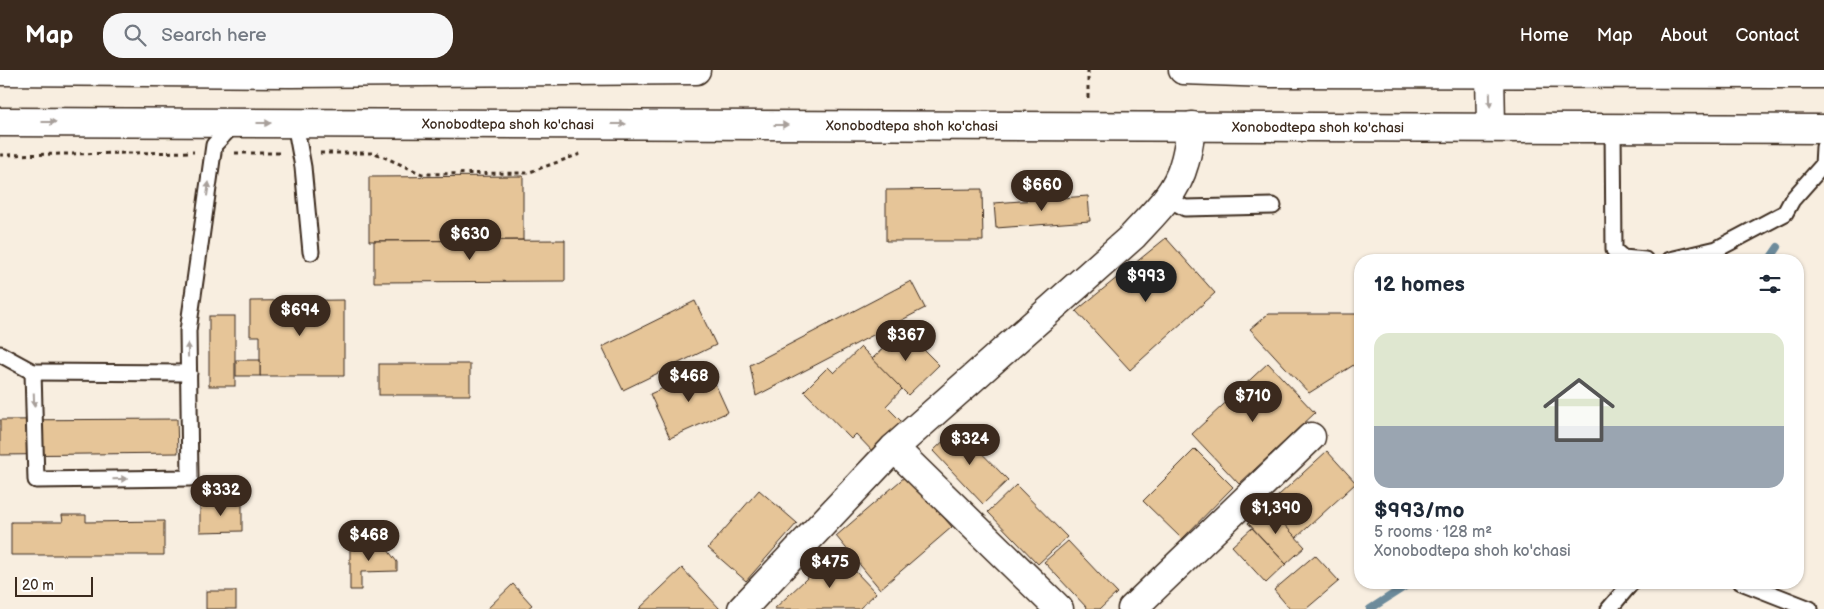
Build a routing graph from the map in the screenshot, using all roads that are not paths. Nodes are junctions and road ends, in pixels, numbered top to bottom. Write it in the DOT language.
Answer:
graph roads {
  1 [pos="696,70"];
  2 [pos="1183,70"];
  3 [pos="0,71"];
  4 [pos="1270,71"];
  5 [pos="291,72"];
  6 [pos="1490,72"];
  7 [pos="1824,74"];
  8 [pos="0,122"];
  9 [pos="235,123"];
  10 [pos="295,123"];
  11 [pos="1192,126"];
  12 [pos="1490,127"];
  13 [pos="1613,128"];
  14 [pos="1824,129"];
  15 [pos="1824,148"];
  16 [pos="1824,166"];
  17 [pos="1167,198"];
  18 [pos="1273,206"];
  19 [pos="311,252"];
  20 [pos="1618,254"];
  21 [pos="1696,254"];
  22 [pos="0,354"];
  23 [pos="33,372"];
  24 [pos="189,373"];
  25 [pos="1311,437"];
  26 [pos="894,448"];
  27 [pos="1626,589"];
  28 [pos="1759,589"];
  29 [pos="742,609"];
  30 [pos="1059,609"];
  31 [pos="1132,609"];
  32 [pos="1609,609"];
  33 [pos="1810,609"];
  1 -- 5 [label="main road"];
  2 -- 4 [label="main road"];
  3 -- 5 [label="main road"];
  4 -- 6 [label="main road"];
  6 -- 7 [label="main road"];
  6 -- 12 [label="main road, one-way"];
  8 -- 9 [label="main road, Xonobodtepa shoh ko'chasi, one-way"];
  9 -- 10 [label="main road, Xonobodtepa shoh ko'chasi, one-way"];
  24 -- 9 [label="lane, one-way"];
  10 -- 11 [label="main road, Xonobodtepa shoh ko'chasi, one-way"];
  10 -- 19 [label="lane"];
  11 -- 12 [label="main road, Xonobodtepa shoh ko'chasi"];
  11 -- 17 [label="main road"];
  12 -- 13 [label="main road, Xonobodtepa shoh ko'chasi"];
  13 -- 14 [label="main road, Xonobodtepa shoh ko'chasi"];
  13 -- 20 [label="lane"];
  15 -- 16 [label="lane"];
  16 -- 21 [label="lane"];
  17 -- 18 [label="lane"];
  17 -- 26 [label="main road"];
  22 -- 23 [label="lane"];
  23 -- 24 [label="lane"];
  23 -- 24 [label="lane, one-way"];
  25 -- 31 [label="main road"];
  26 -- 29 [label="main road"];
  26 -- 30 [label="main road"];
  27 -- 32 [label="lane"];
  28 -- 33 [label="lane"];
}
